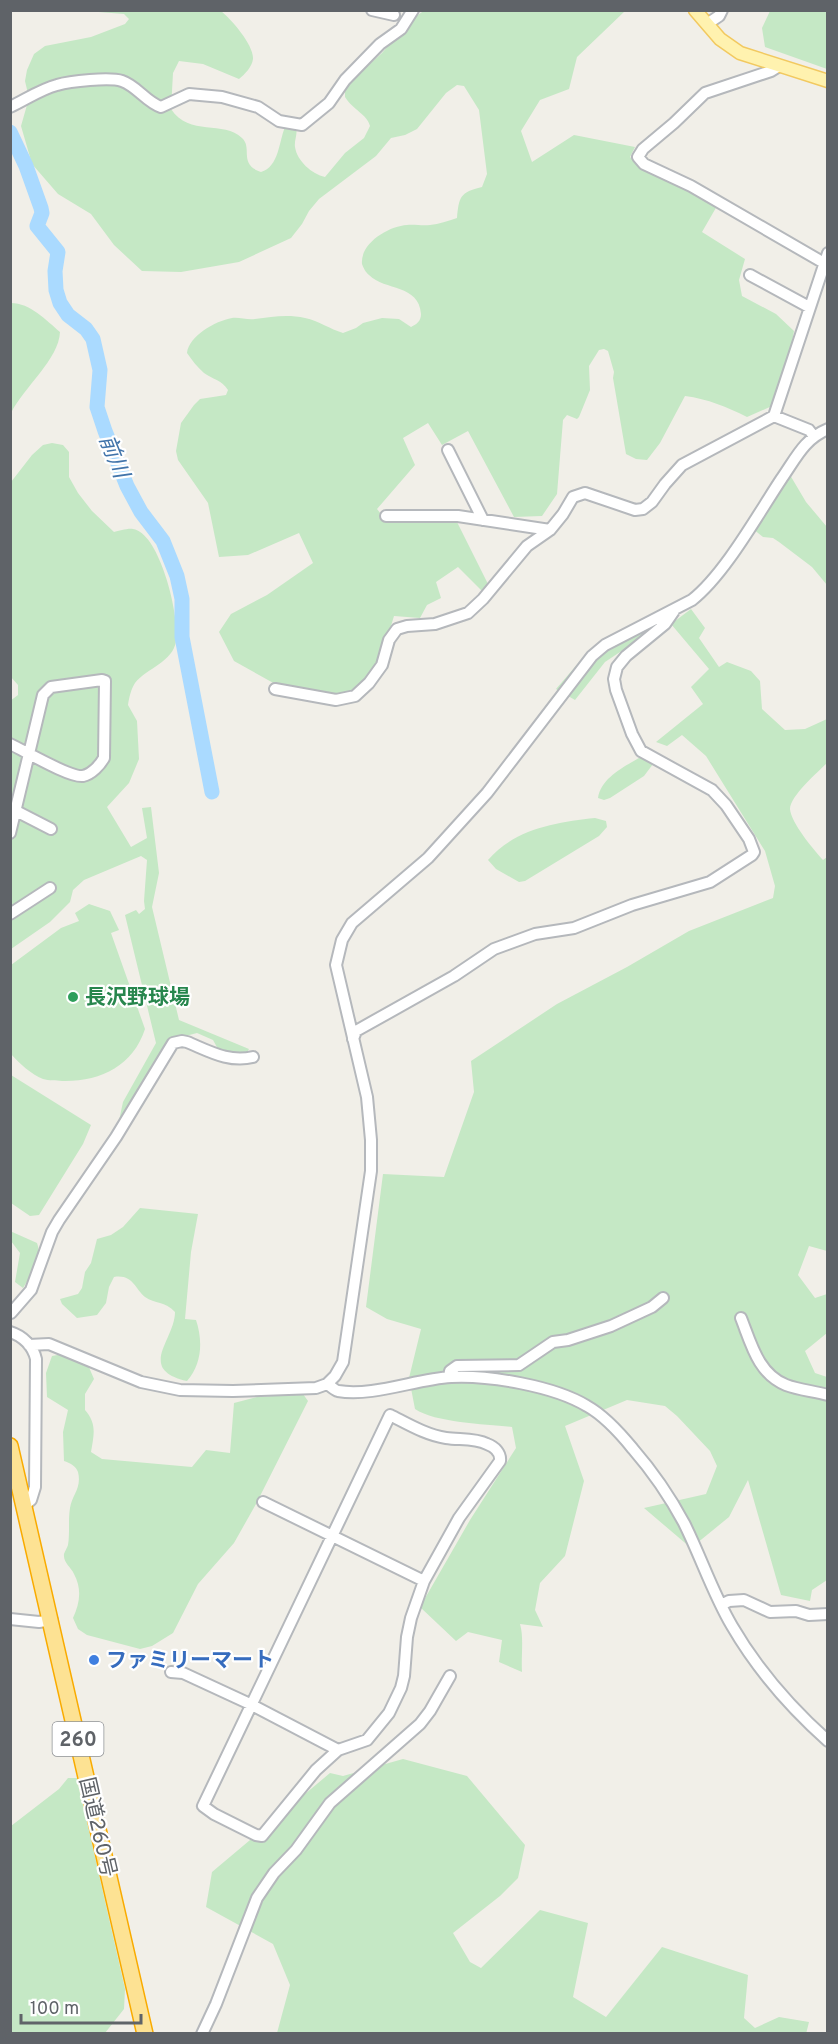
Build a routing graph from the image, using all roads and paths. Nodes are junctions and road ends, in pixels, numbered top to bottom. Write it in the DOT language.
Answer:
graph roads {
  1 [pos="372,10"];
  2 [pos="413,10"];
  3 [pos="695,10"];
  4 [pos="722,10"];
  5 [pos="394,15"];
  6 [pos="707,24"];
  7 [pos="779,66"];
  8 [pos="828,81"];
  9 [pos="10,107"];
  10 [pos="826,258"];
  11 [pos="750,275"];
  12 [pos="809,307"];
  13 [pos="774,416"];
  14 [pos="828,429"];
  15 [pos="813,435"];
  16 [pos="448,450"];
  17 [pos="386,516"];
  18 [pos="483,520"];
  19 [pos="550,530"];
  20 [pos="676,608"];
  21 [pos="276,689"];
  22 [pos="10,744"];
  23 [pos="30,754"];
  24 [pos="16,811"];
  25 [pos="51,829"];
  26 [pos="10,833"];
  27 [pos="50,888"];
  28 [pos="10,914"];
  29 [pos="353,1040"];
  30 [pos="253,1058"];
  31 [pos="663,1298"];
  32 [pos="11,1313"];
  33 [pos="741,1318"];
  34 [pos="12,1332"];
  35 [pos="29,1345"];
  36 [pos="449,1377"];
  37 [pos="327,1384"];
  38 [pos="828,1395"];
  39 [pos="10,1446"];
  40 [pos="263,1502"];
  41 [pos="24,1506"];
  42 [pos="332,1535"];
  43 [pos="424,1581"];
  44 [pos="721,1605"];
  45 [pos="828,1614"];
  46 [pos="10,1619"];
  47 [pos="51,1620"];
  48 [pos="171,1672"];
  49 [pos="450,1676"];
  50 [pos="250,1704"];
  51 [pos="828,1741"];
  52 [pos="338,1750"];
  53 [pos="145,2034"];
  54 [pos="202,2034"];
  1 -- 5 [label="street"];
  2 -- 9 [label="street"];
  3 -- 6 [label="main road"];
  4 -- 6 [label="street"];
  6 -- 7 [label="main road"];
  7 -- 8 [label="main road"];
  7 -- 10 [label="street"];
  10 -- 12 [label="street"];
  11 -- 12 [label="street"];
  12 -- 13 [label="street"];
  13 -- 15 [label="street"];
  13 -- 19 [label="street"];
  14 -- 15 [label="street"];
  15 -- 20 [label="street"];
  16 -- 18 [label="street"];
  17 -- 18 [label="street"];
  18 -- 19 [label="street"];
  19 -- 21 [label="street"];
  20 -- 29 [label="street"];
  20 -- 29 [label="street"];
  22 -- 23 [label="street"];
  23 -- 23 [label="street"];
  23 -- 24 [label="street"];
  24 -- 25 [label="street"];
  24 -- 26 [label="street"];
  27 -- 28 [label="street"];
  29 -- 37 [label="street"];
  30 -- 32 [label="street"];
  31 -- 36 [label="street"];
  32 -- 34 [label="street"];
  33 -- 38 [label="street"];
  34 -- 35 [label="street"];
  35 -- 37 [label="street"];
  35 -- 41 [label="street"];
  36 -- 37 [label="street"];
  36 -- 44 [label="street"];
  39 -- 41 [label="highway, 国道260号 / 260"];
  40 -- 42 [label="street"];
  41 -- 47 [label="highway, 国道260号 / 260"];
  42 -- 43 [label="street"];
  42 -- 43 [label="street"];
  42 -- 50 [label="street"];
  43 -- 52 [label="street"];
  44 -- 45 [label="street"];
  44 -- 51 [label="street"];
  46 -- 47 [label="street"];
  47 -- 53 [label="highway, 国道260号 / 260"];
  48 -- 50 [label="street"];
  49 -- 54 [label="street"];
  50 -- 52 [label="street"];
  50 -- 52 [label="street"];
}
